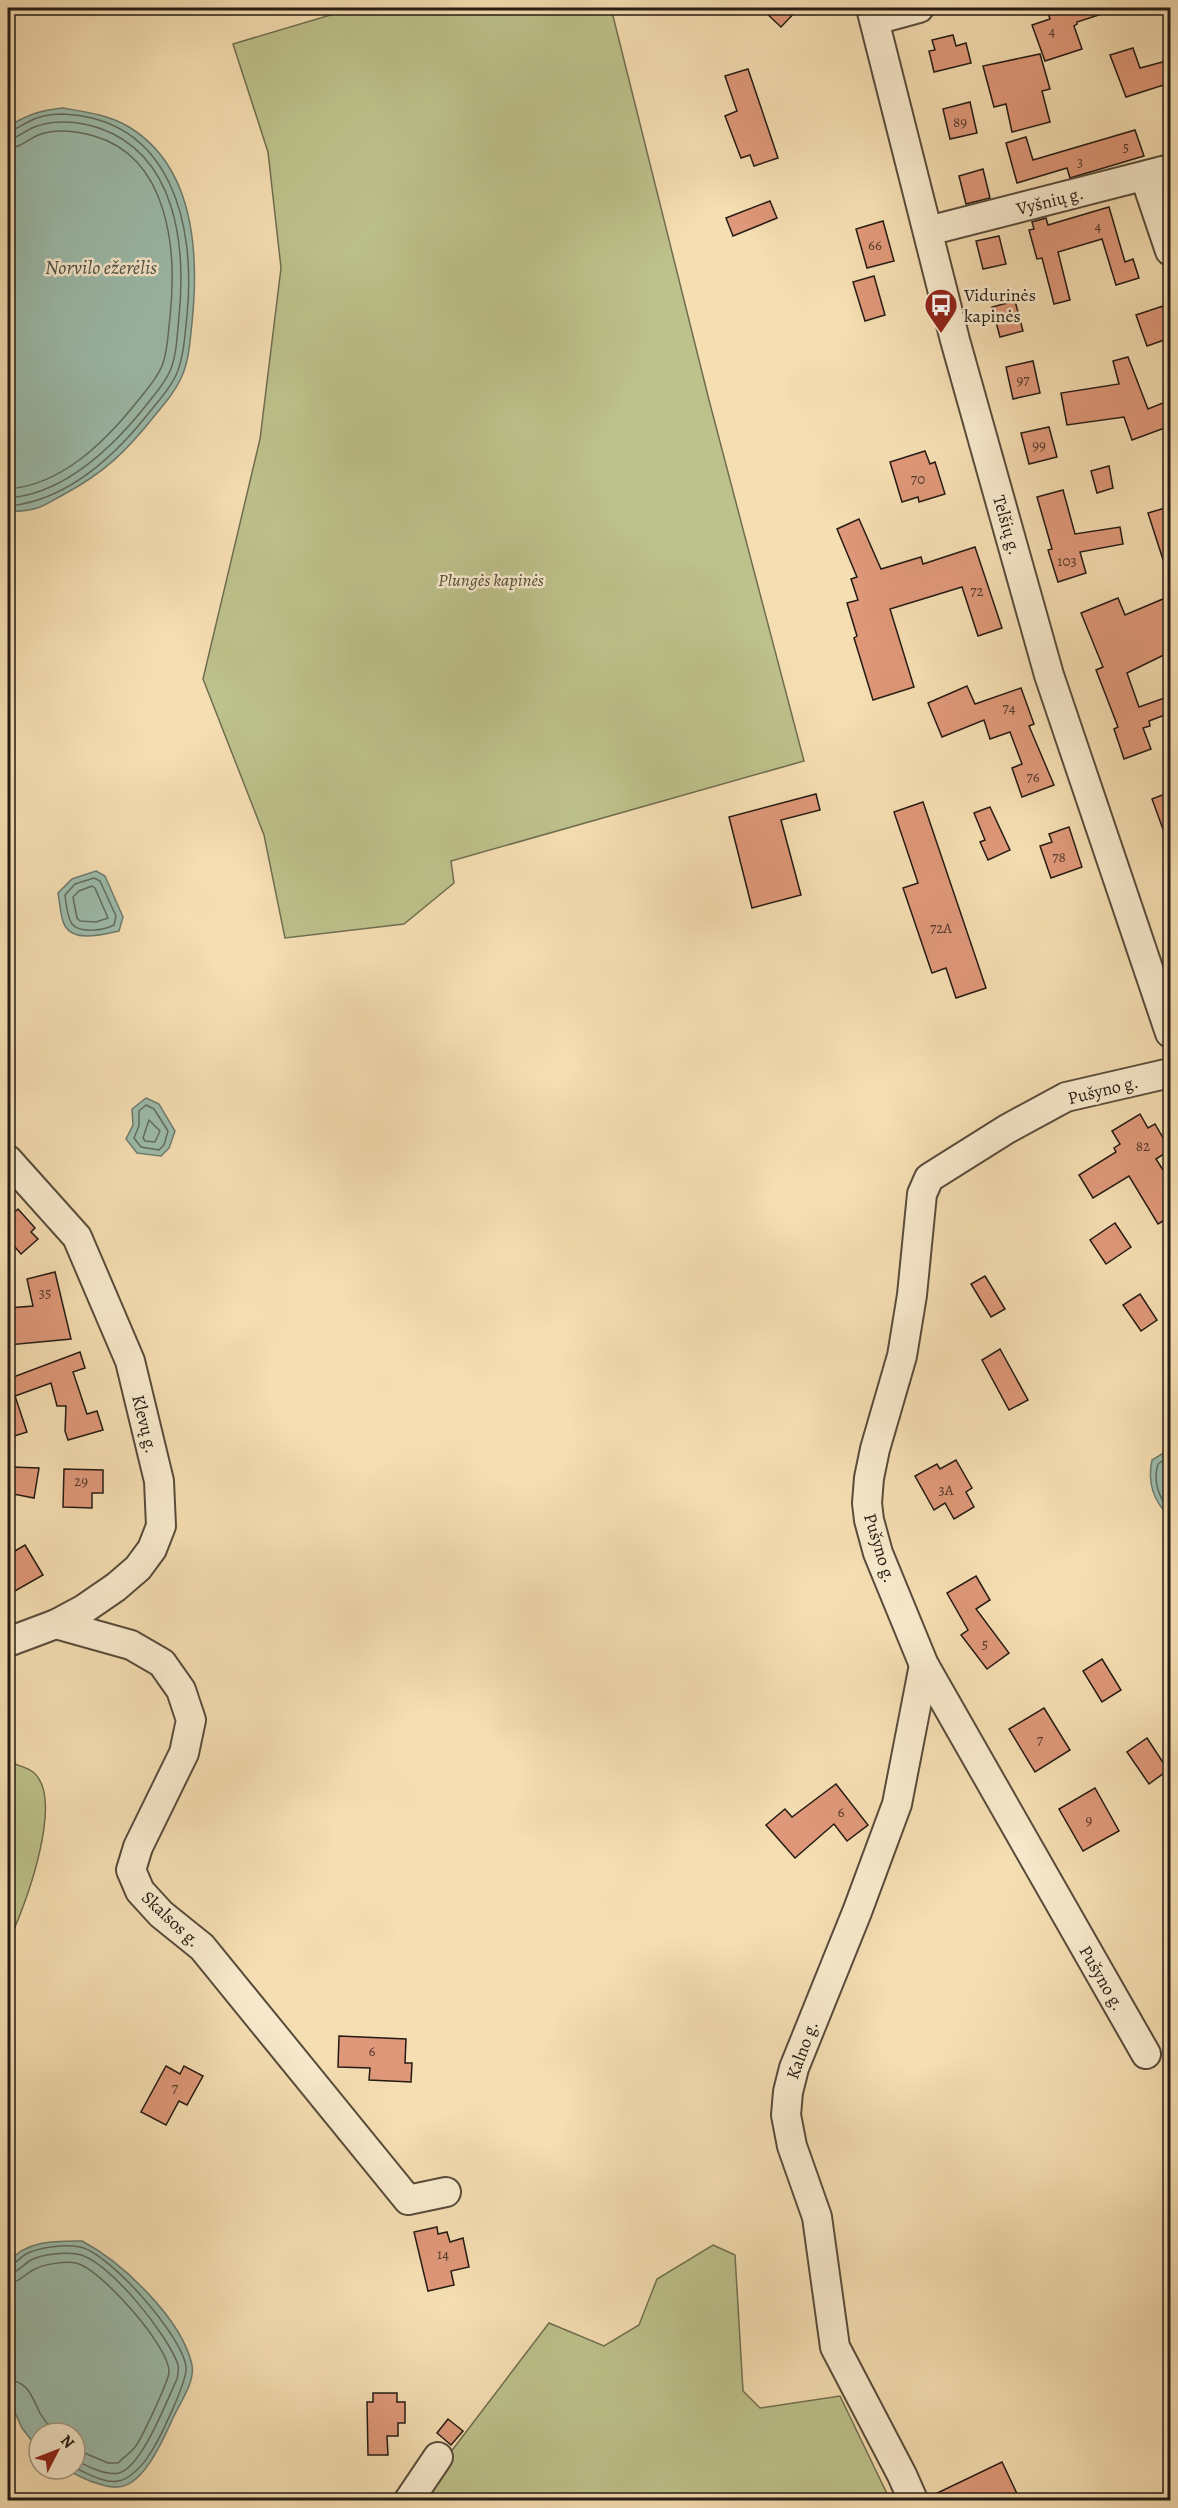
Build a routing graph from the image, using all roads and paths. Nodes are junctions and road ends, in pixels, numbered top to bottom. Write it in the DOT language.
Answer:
graph roads {
  1 [pos="919,8"];
  2 [pos="873,14"];
  3 [pos="1158,173"];
  4 [pos="928,231"];
  5 [pos="1170,251"];
  6 [pos="1170,1033"];
  7 [pos="1170,1073"];
  8 [pos="8,1160"];
  9 [pos="56,1624"];
  10 [pos="8,1642"];
  11 [pos="924,1665"];
  12 [pos="1146,2054"];
  13 [pos="446,2192"];
  14 [pos="438,2457"];
  15 [pos="409,2500"];
  16 [pos="913,2500"];
  1 -- 2 [label="street"];
  2 -- 4 [label="street, Telšių g."];
  3 -- 4 [label="street, Vyšnių g."];
  3 -- 5 [label="street"];
  4 -- 6 [label="street, Telšių g."];
  7 -- 11 [label="street, Pušyno g."];
  8 -- 9 [label="street, Klevų g."];
  9 -- 10 [label="street, Klevų g."];
  9 -- 13 [label="street, Skalsos g."];
  11 -- 12 [label="street, Pušyno g."];
  11 -- 16 [label="street, Kalno g."];
  14 -- 15 [label="street"];
}
